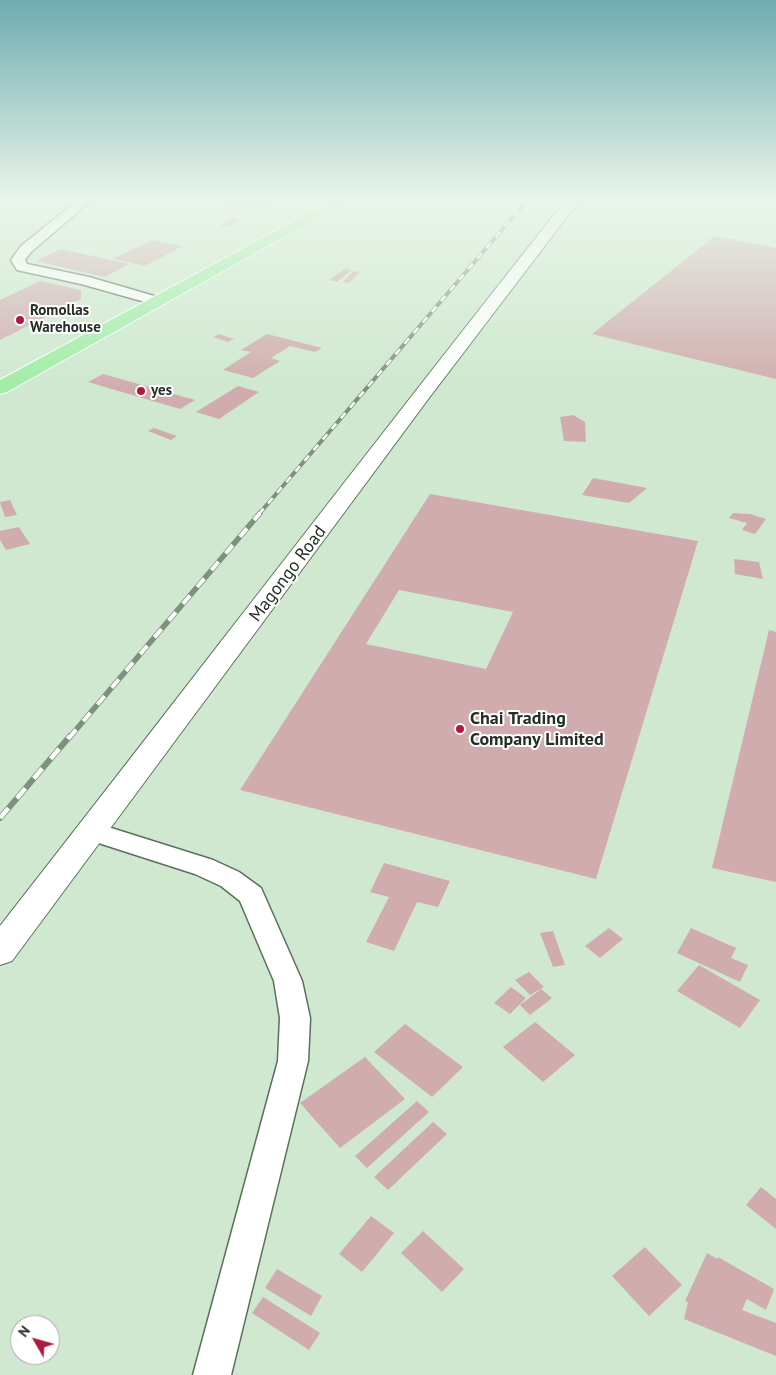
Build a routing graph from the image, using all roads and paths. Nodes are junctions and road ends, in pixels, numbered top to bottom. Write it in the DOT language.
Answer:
graph roads {
  1 [pos="19,261"];
  2 [pos="230,261"];
  3 [pos="525,261"];
  4 [pos="156,301"];
  5 [pos="0,388"];
  6 [pos="92,831"];
  7 [pos="0,951"];
  8 [pos="212,1375"];
  1 -- 4 [label="street"];
  2 -- 4 [label="highway"];
  3 -- 6 [label="street, Magongo Road"];
  4 -- 5 [label="highway"];
  6 -- 7 [label="street, Magongo Road"];
  6 -- 8 [label="street"];
}
